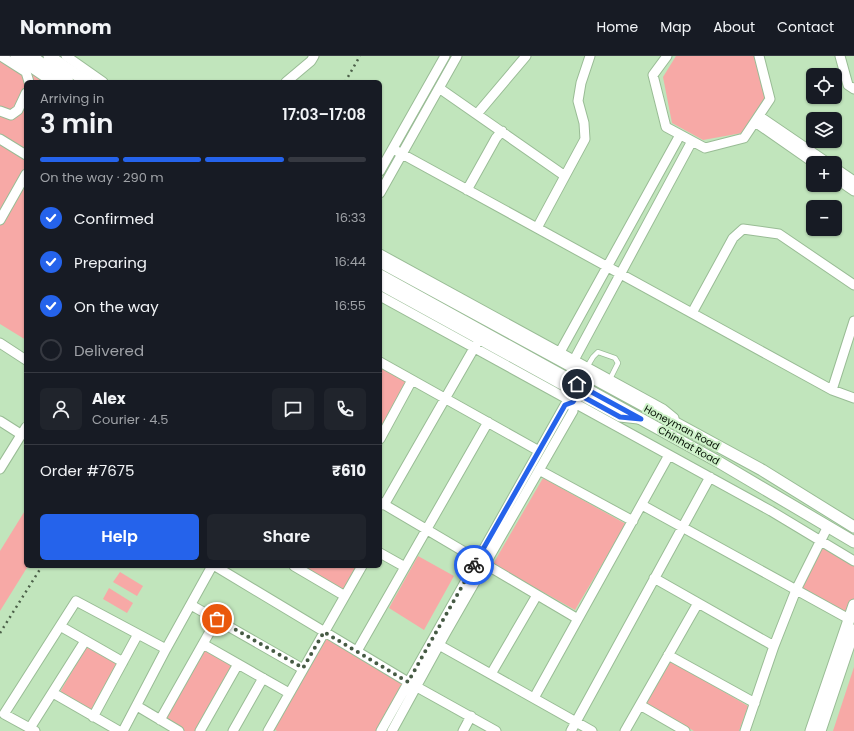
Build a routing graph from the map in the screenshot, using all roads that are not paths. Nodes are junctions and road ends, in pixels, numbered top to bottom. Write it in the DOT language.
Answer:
graph roads {
  1 [pos="1,56"];
  2 [pos="16,56"];
  3 [pos="49,56"];
  4 [pos="66,56"];
  5 [pos="314,56"];
  6 [pos="445,56"];
  7 [pos="457,56"];
  8 [pos="526,56"];
  9 [pos="590,56"];
  10 [pos="666,56"];
  11 [pos="760,56"];
  12 [pos="840,56"];
  13 [pos="32,57"];
  14 [pos="28,80"];
  15 [pos="51,80"];
  16 [pos="65,80"];
  17 [pos="84,80"];
  18 [pos="100,80"];
  19 [pos="288,80"];
  20 [pos="439,88"];
  21 [pos="854,89"];
  22 [pos="24,97"];
  23 [pos="0,111"];
  24 [pos="477,114"];
  25 [pos="757,119"];
  26 [pos="502,131"];
  27 [pos="680,135"];
  28 [pos="0,139"];
  29 [pos="692,141"];
  30 [pos="393,149"];
  31 [pos="24,154"];
  32 [pos="402,154"];
  33 [pos="817,156"];
  34 [pos="806,157"];
  35 [pos="382,168"];
  36 [pos="842,173"];
  37 [pos="565,176"];
  38 [pos="24,178"];
  39 [pos="854,181"];
  40 [pos="842,183"];
  41 [pos="382,189"];
  42 [pos="467,190"];
  43 [pos="854,191"];
  44 [pos="0,220"];
  45 [pos="537,228"];
  46 [pos="382,255"];
  47 [pos="382,263"];
  48 [pos="607,267"];
  49 [pos="620,274"];
  50 [pos="382,276"];
  51 [pos="854,285"];
  52 [pos="382,286"];
  53 [pos="382,297"];
  54 [pos="692,313"];
  55 [pos="854,321"];
  56 [pos="503,336"];
  57 [pos="479,339"];
  58 [pos="0,343"];
  59 [pos="475,348"];
  60 [pos="560,352"];
  61 [pos="24,359"];
  62 [pos="574,360"];
  63 [pos="382,363"];
  64 [pos="587,367"];
  65 [pos="412,380"];
  66 [pos="610,380"];
  67 [pos="832,390"];
  68 [pos="578,394"];
  69 [pos="854,398"];
  70 [pos="446,399"];
  71 [pos="573,402"];
  72 [pos="620,417"];
  73 [pos="641,419"];
  74 [pos="0,421"];
  75 [pos="488,422"];
  76 [pos="686,429"];
  77 [pos="24,431"];
  78 [pos="625,431"];
  79 [pos="382,435"];
  80 [pos="539,451"];
  81 [pos="669,455"];
  82 [pos="0,469"];
  83 [pos="539,470"];
  84 [pos="710,477"];
  85 [pos="382,504"];
  86 [pos="642,505"];
  87 [pos="633,521"];
  88 [pos="828,526"];
  89 [pos="682,527"];
  90 [pos="854,527"];
  91 [pos="426,530"];
  92 [pos="822,542"];
  93 [pos="854,542"];
  94 [pos="382,554"];
  95 [pos="854,561"];
  96 [pos="481,562"];
  97 [pos="405,567"];
  98 [pos="213,568"];
  99 [pos="217,568"];
  100 [pos="297,568"];
  101 [pos="361,568"];
  102 [pos="654,578"];
  103 [pos="796,590"];
  104 [pos="537,595"];
  105 [pos="345,596"];
  106 [pos="698,603"];
  107 [pos="191,605"];
  108 [pos="854,605"];
  109 [pos="217,619"];
  110 [pos="578,619"];
  111 [pos="849,619"];
  112 [pos="60,626"];
  113 [pos="854,630"];
  114 [pos="324,632"];
  115 [pos="138,634"];
  116 [pos="85,641"];
  117 [pos="203,644"];
  118 [pos="439,645"];
  119 [pos="774,646"];
  120 [pos="166,649"];
  121 [pos="357,651"];
  122 [pos="668,655"];
  123 [pos="123,662"];
  124 [pos="238,664"];
  125 [pos="303,668"];
  126 [pos="491,674"];
  127 [pos="263,678"];
  128 [pos="408,682"];
  129 [pos="417,687"];
  130 [pos="53,693"];
  131 [pos="290,693"];
  132 [pos="534,698"];
  133 [pos="755,703"];
  134 [pos="640,705"];
  135 [pos="137,706"];
  136 [pos="471,716"];
  137 [pos="93,717"];
  138 [pos="160,720"];
  139 [pos="575,721"];
  140 [pos="394,728"];
  141 [pos="33,730"];
  142 [pos="119,731"];
  143 [pos="123,731"];
  144 [pos="179,731"];
  145 [pos="200,731"];
  146 [pos="233,731"];
  147 [pos="268,731"];
  148 [pos="382,731"];
  149 [pos="463,731"];
  150 [pos="496,731"];
  151 [pos="571,731"];
  152 [pos="592,731"];
  153 [pos="625,731"];
  154 [pos="685,731"];
  155 [pos="745,731"];
  156 [pos="811,731"];
  157 [pos="820,731"];
  1 -- 14 [label="street"];
  2 -- 15 [label="street"];
  3 -- 17 [label="street"];
  4 -- 18 [label="street"];
  5 -- 19 [label="street"];
  6 -- 30 [label="street"];
  7 -- 20 [label="street"];
  8 -- 24 [label="street"];
  9 -- 37 [label="street"];
  10 -- 27 [label="street"];
  11 -- 25 [label="street"];
  12 -- 21 [label="street"];
  13 -- 16 [label="street"];
  20 -- 24 [label="street"];
  20 -- 32 [label="street"];
  22 -- 23 [label="street"];
  24 -- 26 [label="street"];
  25 -- 29 [label="street"];
  25 -- 33 [label="street"];
  25 -- 34 [label="street"];
  26 -- 37 [label="street"];
  26 -- 42 [label="street"];
  27 -- 29 [label="street"];
  27 -- 48 [label="street"];
  28 -- 31 [label="street"];
  29 -- 49 [label="street"];
  30 -- 32 [label="street"];
  30 -- 35 [label="street"];
  32 -- 41 [label="street"];
  32 -- 42 [label="street"];
  36 -- 39 [label="street"];
  37 -- 45 [label="street"];
  38 -- 44 [label="street"];
  40 -- 43 [label="street"];
  42 -- 45 [label="street"];
  45 -- 48 [label="street"];
  46 -- 60 [label="street"];
  47 -- 56 [label="street"];
  48 -- 49 [label="street"];
  48 -- 60 [label="street"];
  49 -- 54 [label="street"];
  49 -- 62 [label="street"];
  50 -- 56 [label="street"];
  51 -- 54 [label="street"];
  52 -- 57 [label="street"];
  53 -- 59 [label="street"];
  54 -- 67 [label="street"];
  55 -- 67 [label="street"];
  56 -- 73 [label="street, Chinhat Road"];
  56 -- 76 [label="street, Honeyman Road"];
  57 -- 59 [label="street"];
  57 -- 68 [label="street"];
  58 -- 61 [label="street"];
  59 -- 70 [label="street"];
  59 -- 71 [label="street"];
  60 -- 62 [label="street"];
  62 -- 64 [label="street"];
  63 -- 65 [label="street"];
  64 -- 66 [label="street"];
  64 -- 66 [label="lane"];
  65 -- 70 [label="street"];
  65 -- 79 [label="street"];
  66 -- 76 [label="street"];
  67 -- 69 [label="street"];
  68 -- 71 [label="street"];
  68 -- 72 [label="street"];
  70 -- 75 [label="street"];
  70 -- 85 [label="street"];
  71 -- 78 [label="street"];
  71 -- 80 [label="street"];
  71 -- 83 [label="street"];
  72 -- 73 [label="street"];
  72 -- 78 [label="street"];
  73 -- 88 [label="street, Chinhat Road"];
  74 -- 77 [label="street"];
  75 -- 80 [label="street"];
  75 -- 91 [label="street"];
  76 -- 90 [label="street, Honeyman Road"];
  77 -- 82 [label="street"];
  78 -- 81 [label="street"];
  80 -- 96 [label="street"];
  81 -- 84 [label="street"];
  81 -- 86 [label="street"];
  83 -- 87 [label="street"];
  83 -- 96 [label="street"];
  84 -- 89 [label="street"];
  84 -- 92 [label="street"];
  85 -- 91 [label="street"];
  86 -- 87 [label="street"];
  86 -- 89 [label="street"];
  87 -- 110 [label="street"];
  88 -- 92 [label="street"];
  88 -- 93 [label="street, Chinhat Road"];
  89 -- 102 [label="street"];
  89 -- 103 [label="street"];
  91 -- 96 [label="street"];
  91 -- 97 [label="street"];
  92 -- 95 [label="street"];
  92 -- 103 [label="street"];
  94 -- 97 [label="street"];
  96 -- 104 [label="street"];
  96 -- 118 [label="street"];
  96 -- 128 [label="street"];
  97 -- 121 [label="street"];
  98 -- 107 [label="street"];
  99 -- 114 [label="street"];
  100 -- 105 [label="street"];
  101 -- 105 [label="street"];
  102 -- 106 [label="street"];
  102 -- 139 [label="street"];
  103 -- 111 [label="street"];
  103 -- 119 [label="street"];
  104 -- 110 [label="street"];
  104 -- 126 [label="street"];
  105 -- 114 [label="street"];
  106 -- 119 [label="street"];
  106 -- 122 [label="street"];
  107 -- 109 [label="street"];
  107 -- 120 [label="street"];
  108 -- 111 [label="street"];
  109 -- 117 [label="street"];
  109 -- 125 [label="street"];
  110 -- 132 [label="street"];
  111 -- 156 [label="street"];
  112 -- 115 [label="street"];
  112 -- 116 [label="street"];
  112 -- 141 [label="street"];
  113 -- 157 [label="street"];
  114 -- 121 [label="street"];
  114 -- 125 [label="street"];
  115 -- 120 [label="street"];
  115 -- 123 [label="street"];
  116 -- 123 [label="street"];
  116 -- 130 [label="street"];
  117 -- 124 [label="street"];
  117 -- 138 [label="street"];
  118 -- 126 [label="street"];
  118 -- 129 [label="street"];
  119 -- 133 [label="street"];
  120 -- 135 [label="street"];
  121 -- 128 [label="street"];
  122 -- 133 [label="street"];
  122 -- 134 [label="street"];
  123 -- 137 [label="street"];
  124 -- 127 [label="street"];
  124 -- 145 [label="street"];
  125 -- 131 [label="street"];
  126 -- 132 [label="street"];
  127 -- 131 [label="street"];
  127 -- 146 [label="street"];
  128 -- 129 [label="street"];
  128 -- 148 [label="street"];
  129 -- 136 [label="street"];
  129 -- 140 [label="street"];
  130 -- 137 [label="street"];
  130 -- 141 [label="street"];
  131 -- 147 [label="street"];
  132 -- 139 [label="street"];
  133 -- 155 [label="street"];
  134 -- 153 [label="street"];
  134 -- 154 [label="street"];
  135 -- 138 [label="street"];
  135 -- 143 [label="street"];
  136 -- 149 [label="street"];
  136 -- 150 [label="street"];
  137 -- 142 [label="street"];
  138 -- 144 [label="street"];
  139 -- 151 [label="street"];
  139 -- 152 [label="street"];
  140 -- 148 [label="street"];
}
